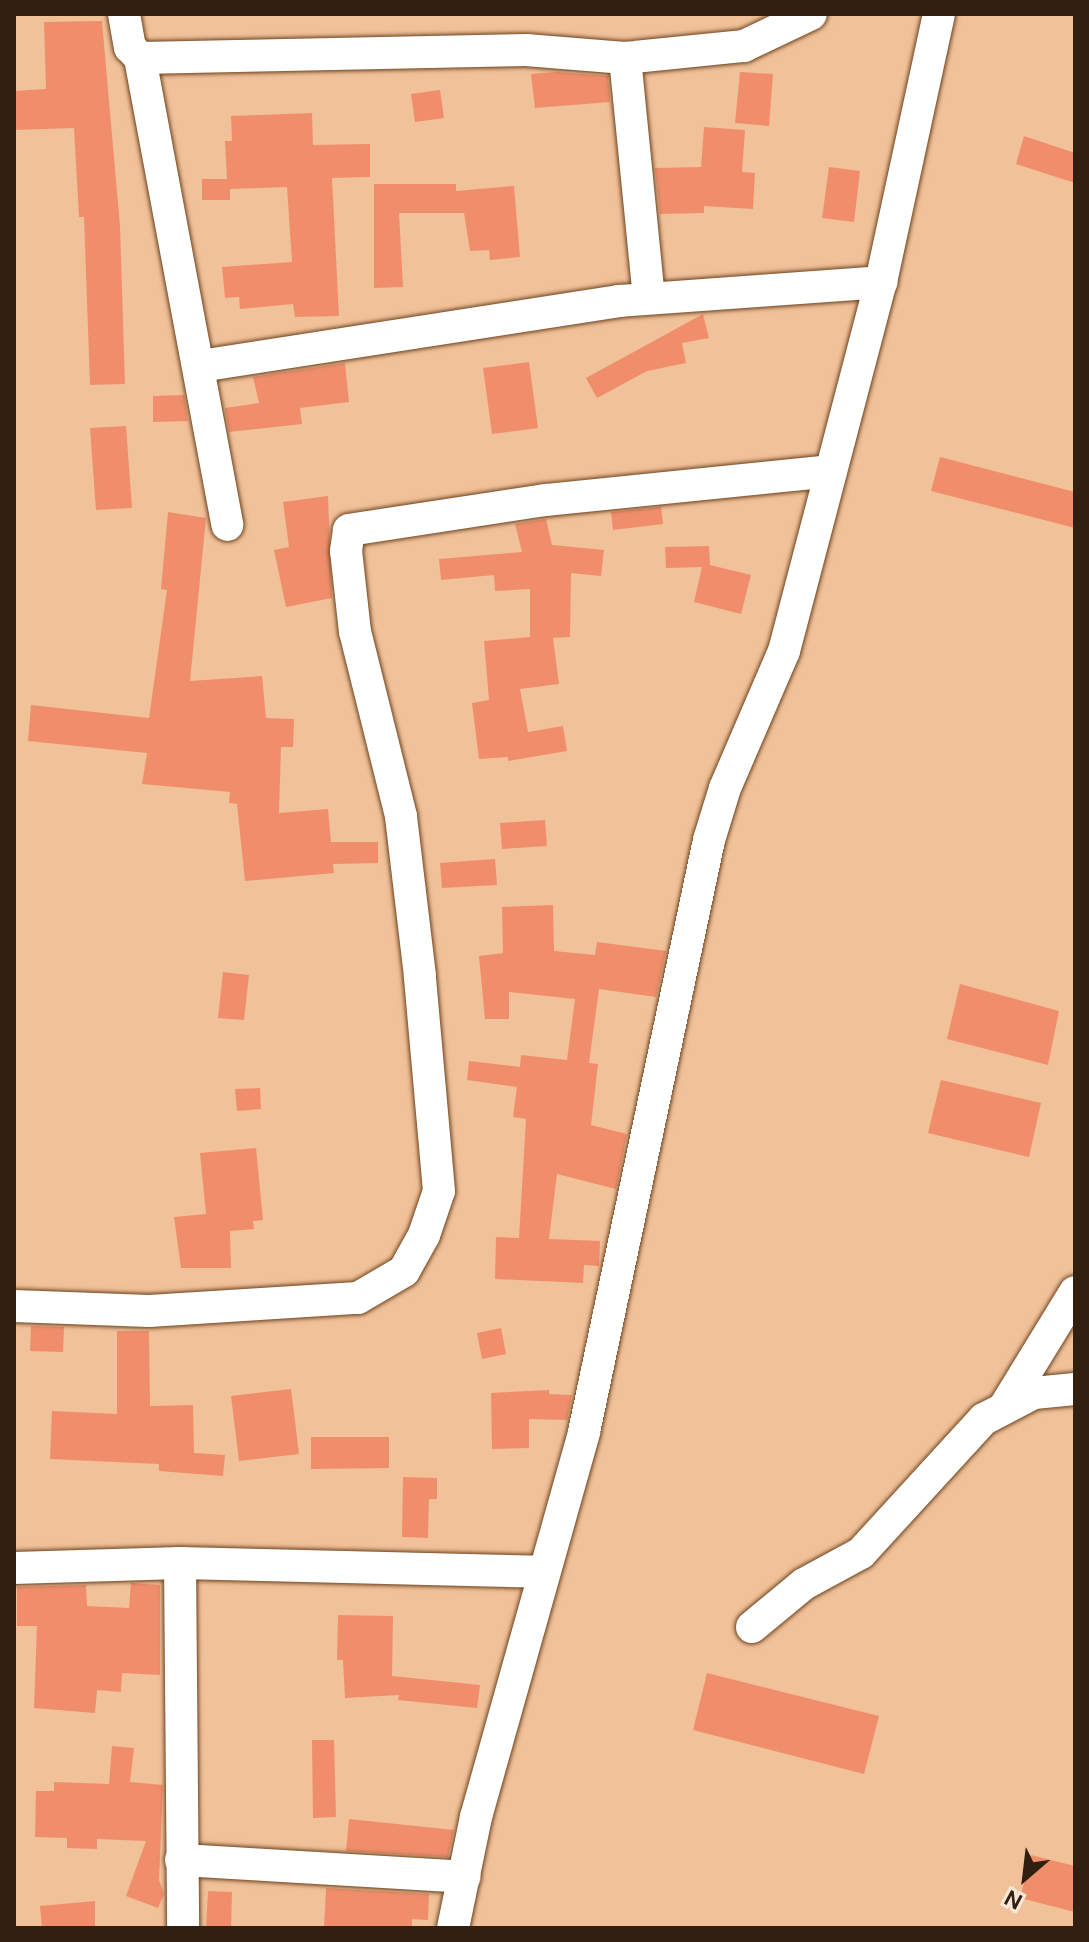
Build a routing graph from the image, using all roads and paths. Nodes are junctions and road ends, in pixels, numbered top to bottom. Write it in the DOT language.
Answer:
graph roads {
  1 [pos="124,14"];
  2 [pos="811,14"];
  3 [pos="939,14"];
  4 [pos="140,58"];
  5 [pos="625,58"];
  6 [pos="881,282"];
  7 [pos="649,298"];
  8 [pos="200,366"];
  9 [pos="831,471"];
  10 [pos="227,525"];
  11 [pos="1075,1292"];
  12 [pos="14,1306"];
  13 [pos="1075,1389"];
  14 [pos="1004,1408"];
  15 [pos="180,1563"];
  16 [pos="14,1568"];
  17 [pos="543,1572"];
  18 [pos="752,1627"];
  19 [pos="181,1860"];
  20 [pos="464,1877"];
  21 [pos="183,1928"];
  22 [pos="453,1928"];
  1 -- 4 [label="street"];
  2 -- 5 [label="street"];
  3 -- 6 [label="street"];
  4 -- 5 [label="street"];
  4 -- 8 [label="street"];
  5 -- 7 [label="street"];
  6 -- 7 [label="street"];
  6 -- 9 [label="street"];
  7 -- 8 [label="street"];
  8 -- 10 [label="street"];
  9 -- 12 [label="street"];
  9 -- 17 [label="street"];
  11 -- 14 [label="street"];
  13 -- 14 [label="street"];
  14 -- 18 [label="street"];
  15 -- 16 [label="street"];
  15 -- 17 [label="street"];
  15 -- 19 [label="street"];
  17 -- 20 [label="street"];
  19 -- 20 [label="street"];
  19 -- 21 [label="street"];
  20 -- 22 [label="street"];
}
